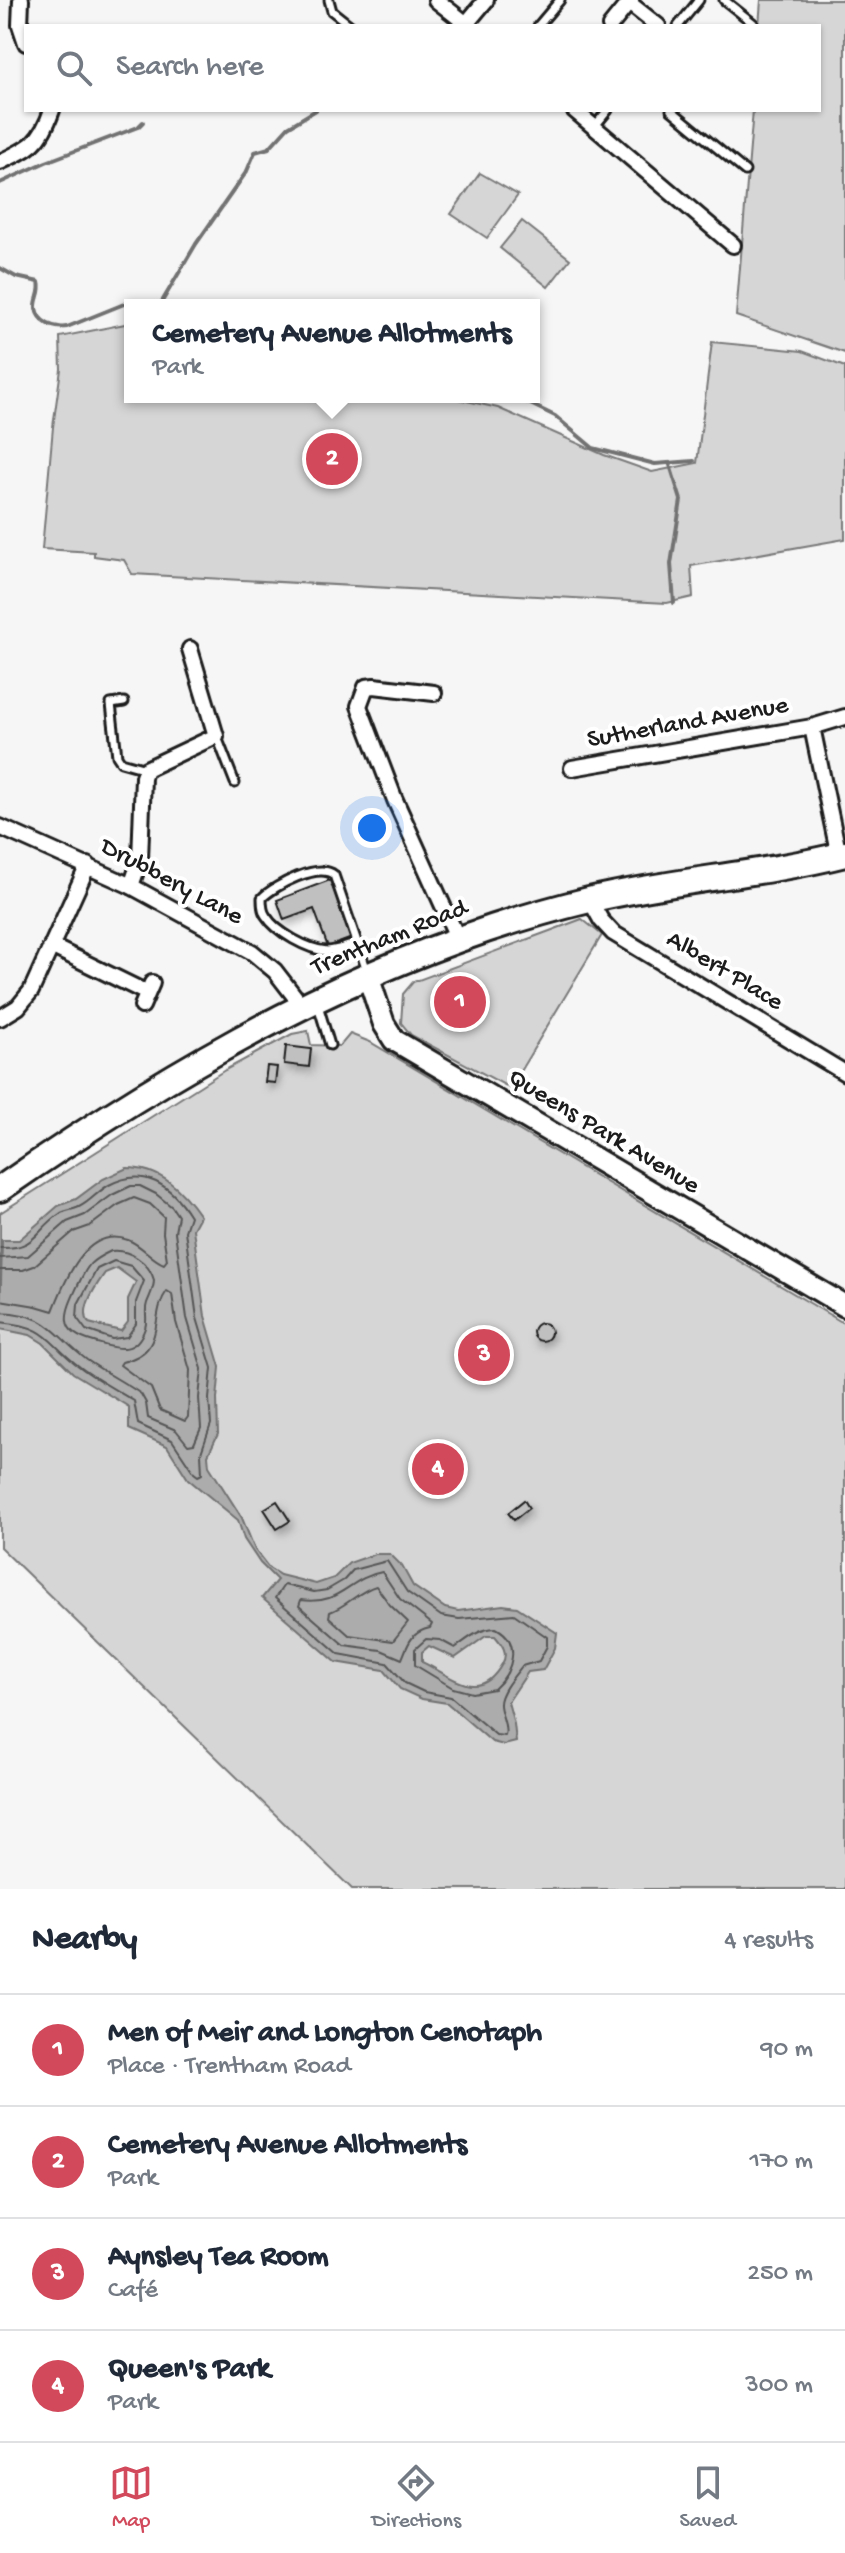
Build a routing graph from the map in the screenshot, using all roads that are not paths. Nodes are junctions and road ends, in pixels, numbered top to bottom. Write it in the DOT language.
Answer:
graph roads {
  1 [pos="21,0"];
  2 [pos="329,0"];
  3 [pos="436,0"];
  4 [pos="486,0"];
  5 [pos="560,0"];
  6 [pos="699,0"];
  7 [pos="724,0"];
  8 [pos="630,1"];
  9 [pos="753,23"];
  10 [pos="348,24"];
  11 [pos="467,24"];
  12 [pos="469,24"];
  13 [pos="540,24"];
  14 [pos="612,24"];
  15 [pos="656,24"];
  16 [pos="680,24"];
  17 [pos="24,37"];
  18 [pos="51,112"];
  19 [pos="576,112"];
  20 [pos="606,112"];
  21 [pos="673,112"];
  22 [pos="594,127"];
  23 [pos="0,162"];
  24 [pos="745,171"];
  25 [pos="733,245"];
  26 [pos="190,649"];
  27 [pos="434,693"];
  28 [pos="124,702"];
  29 [pos="845,717"];
  30 [pos="812,727"];
  31 [pos="216,736"];
  32 [pos="572,768"];
  33 [pos="146,769"];
  34 [pos="235,783"];
  35 [pos="0,827"];
  36 [pos="842,855"];
  37 [pos="88,865"];
  38 [pos="131,886"];
  39 [pos="590,900"];
  40 [pos="458,939"];
  41 [pos="358,943"];
  42 [pos="53,947"];
  43 [pos="368,976"];
  44 [pos="147,994"];
  45 [pos="309,1002"];
  46 [pos="0,1018"];
  47 [pos="330,1045"];
  48 [pos="845,1073"];
  49 [pos="0,1189"];
  50 [pos="845,1306"];
  1 -- 17 [label="street"];
  2 -- 10 [label="lane"];
  3 -- 11 [label="street"];
  4 -- 12 [label="street"];
  5 -- 13 [label="lane"];
  6 -- 16 [label="lane"];
  7 -- 9 [label="lane"];
  8 -- 14 [label="street"];
  8 -- 15 [label="street"];
  18 -- 23 [label="street"];
  19 -- 22 [label="street"];
  20 -- 22 [label="lane"];
  21 -- 24 [label="lane"];
  22 -- 25 [label="street"];
  26 -- 31 [label="street"];
  27 -- 40 [label="street"];
  28 -- 33 [label="lane"];
  29 -- 30 [label="street, Sutherland Avenue"];
  30 -- 32 [label="street, Sutherland Avenue"];
  30 -- 36 [label="street, Sutherland Avenue"];
  31 -- 33 [label="street"];
  31 -- 34 [label="lane"];
  33 -- 38 [label="street"];
  35 -- 37 [label="street, Drubbery Lane"];
  36 -- 39 [label="main road, Trentham Road"];
  37 -- 38 [label="street, Drubbery Lane"];
  37 -- 42 [label="street"];
  38 -- 45 [label="street, Drubbery Lane"];
  39 -- 40 [label="main road, Trentham Road"];
  39 -- 48 [label="street, Albert Place"];
  40 -- 43 [label="main road, Trentham Road"];
  41 -- 41 [label="lane"];
  41 -- 43 [label="lane"];
  42 -- 44 [label="street"];
  42 -- 46 [label="street"];
  43 -- 45 [label="main road, Trentham Road"];
  43 -- 50 [label="street, Queens Park Avenue"];
  45 -- 47 [label="lane"];
  45 -- 49 [label="main road, Trentham Road"];
}
